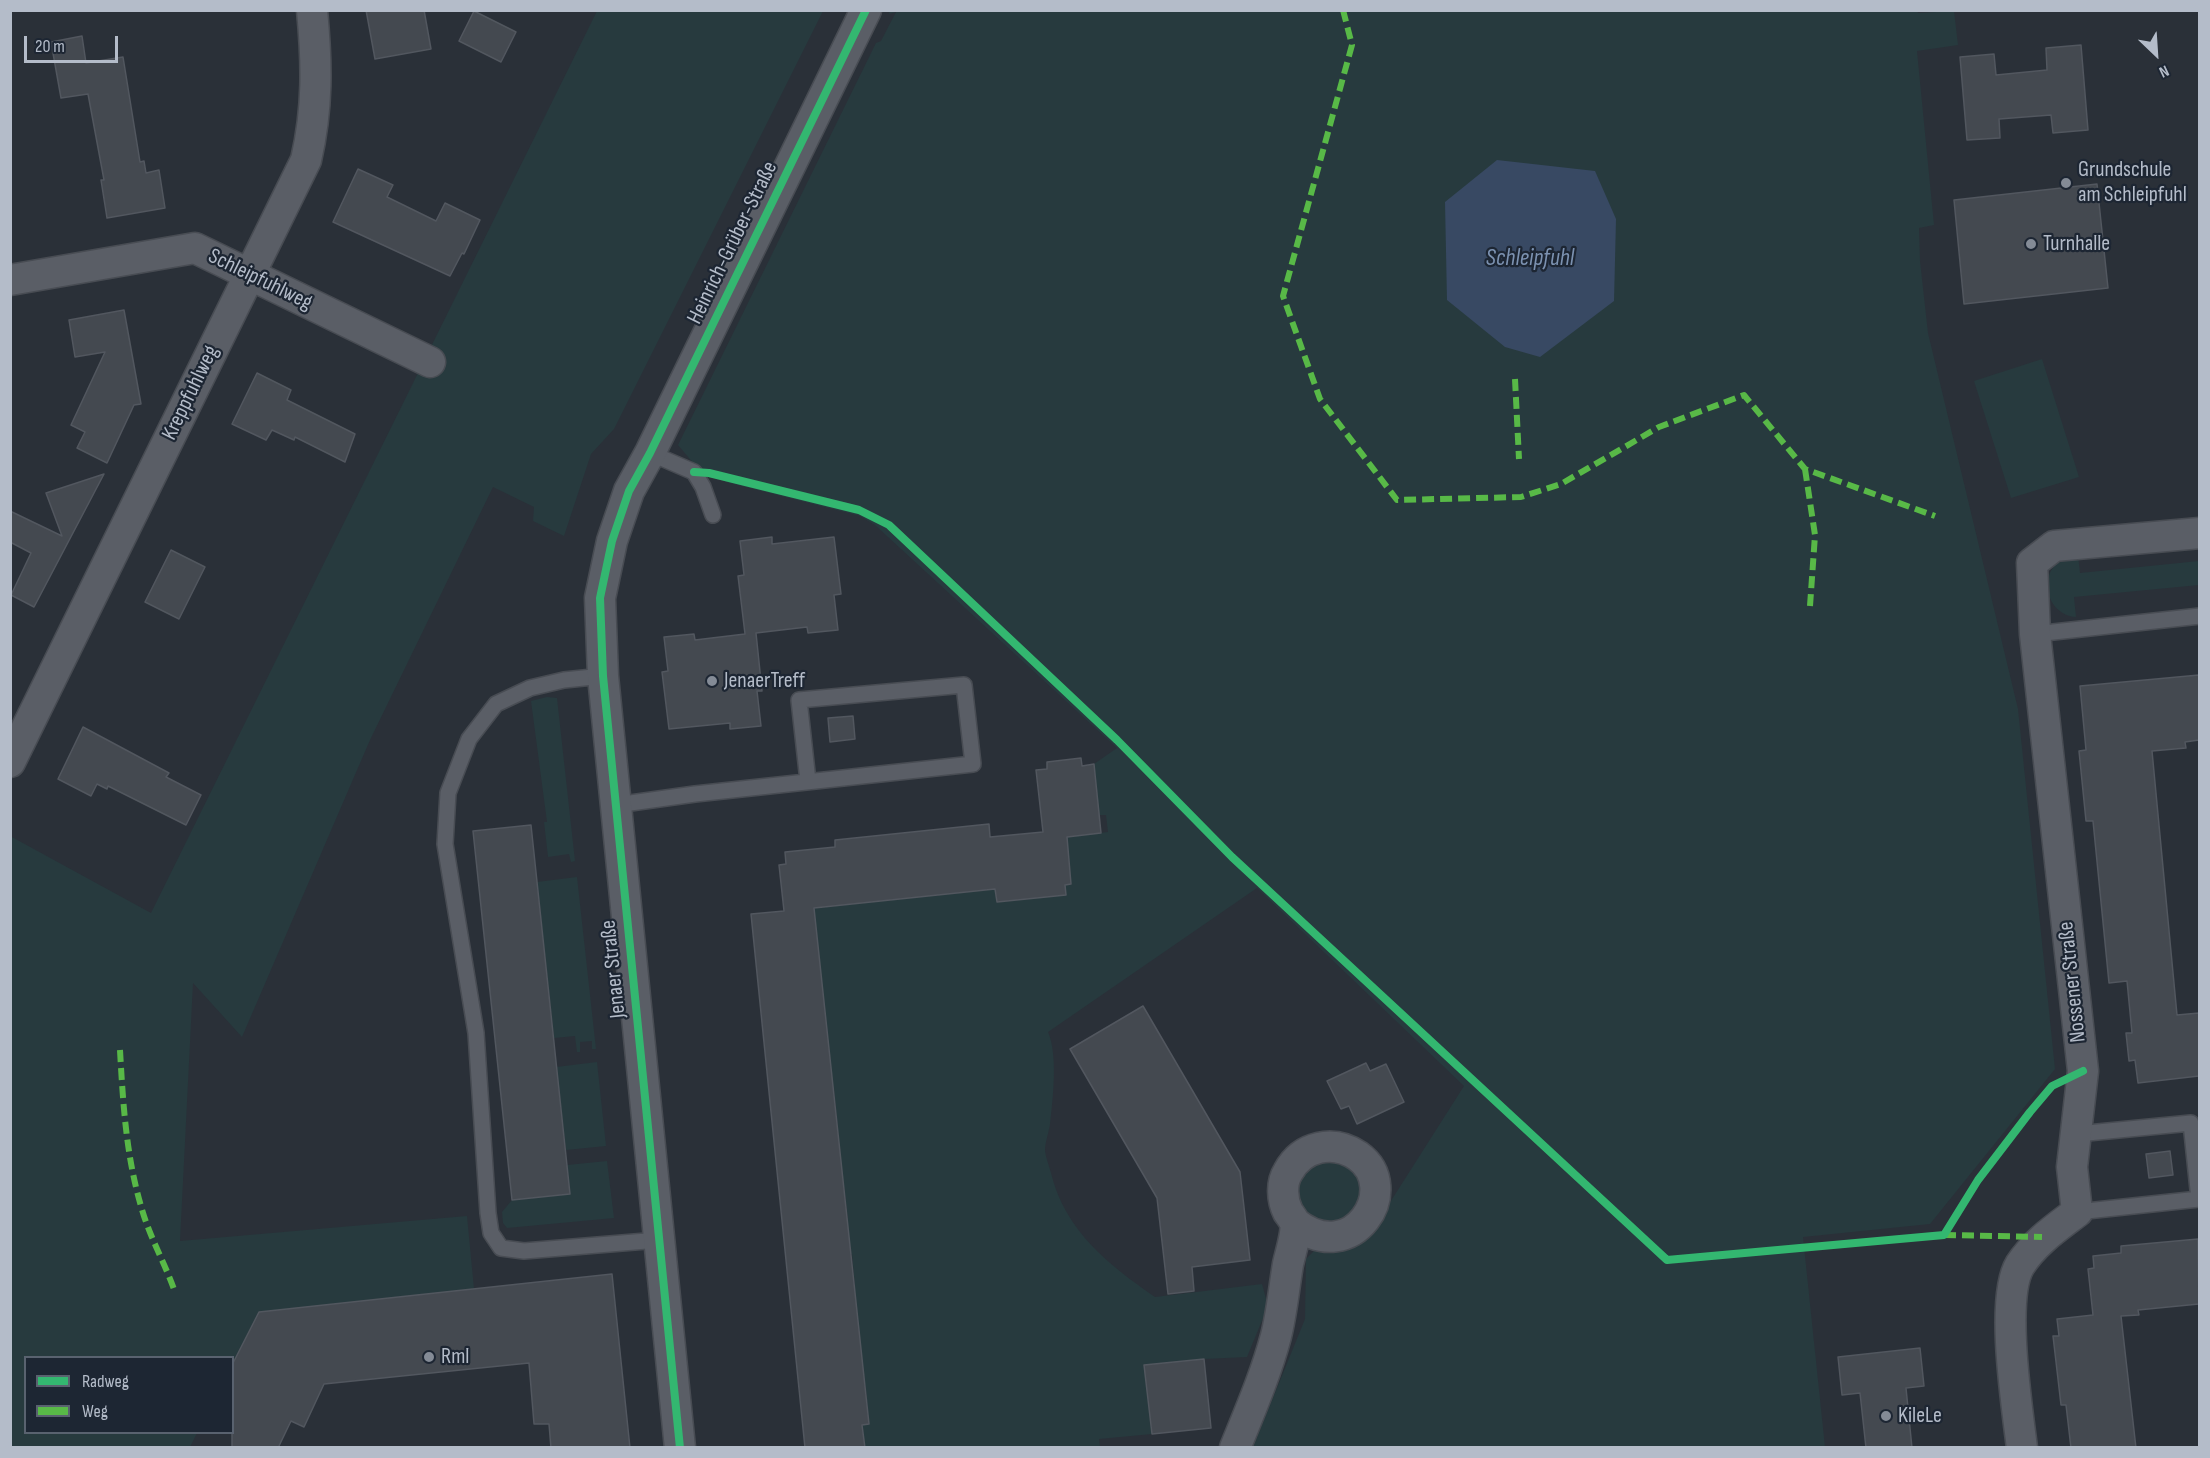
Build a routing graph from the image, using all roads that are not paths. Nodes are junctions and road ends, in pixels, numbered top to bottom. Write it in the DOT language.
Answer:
graph roads {
  1 [pos="312,10"];
  2 [pos="866,10"];
  3 [pos="249,275"];
  4 [pos="10,280"];
  5 [pos="430,362"];
  6 [pos="650,453"];
  7 [pos="629,491"];
  8 [pos="713,515"];
  9 [pos="2199,533"];
  10 [pos="2199,616"];
  11 [pos="2036,634"];
  12 [pos="603,676"];
  13 [pos="10,762"];
  14 [pos="808,782"];
  15 [pos="616,805"];
  16 [pos="2077,1134"];
  17 [pos="2077,1212"];
  18 [pos="1295,1223"];
  19 [pos="659,1240"];
  20 [pos="680,1448"];
  21 [pos="1235,1448"];
  22 [pos="2022,1448"];
  1 -- 3 [label="street, Kreppfuhlweg"];
  2 -- 6 [label="street, Heinrich-Grüber-Straße"];
  3 -- 4 [label="street, Schleipfuhlweg"];
  3 -- 5 [label="street, Schleipfuhlweg"];
  3 -- 13 [label="street, Kreppfuhlweg"];
  6 -- 7 [label="street, Heinrich-Grüber-Straße"];
  6 -- 8 [label="lane"];
  7 -- 12 [label="street, Jenaer Straße"];
  9 -- 11 [label="street, Nossener Straße"];
  10 -- 11 [label="lane"];
  11 -- 16 [label="street, Nossener Straße"];
  12 -- 15 [label="street, Jenaer Straße"];
  12 -- 19 [label="lane"];
  14 -- 14 [label="lane"];
  14 -- 15 [label="lane"];
  15 -- 19 [label="street, Jenaer Straße"];
  16 -- 17 [label="street, Nossener Straße"];
  16 -- 17 [label="lane"];
  17 -- 22 [label="street"];
  18 -- 21 [label="street"];
  19 -- 20 [label="street, Jenaer Straße"];
}
